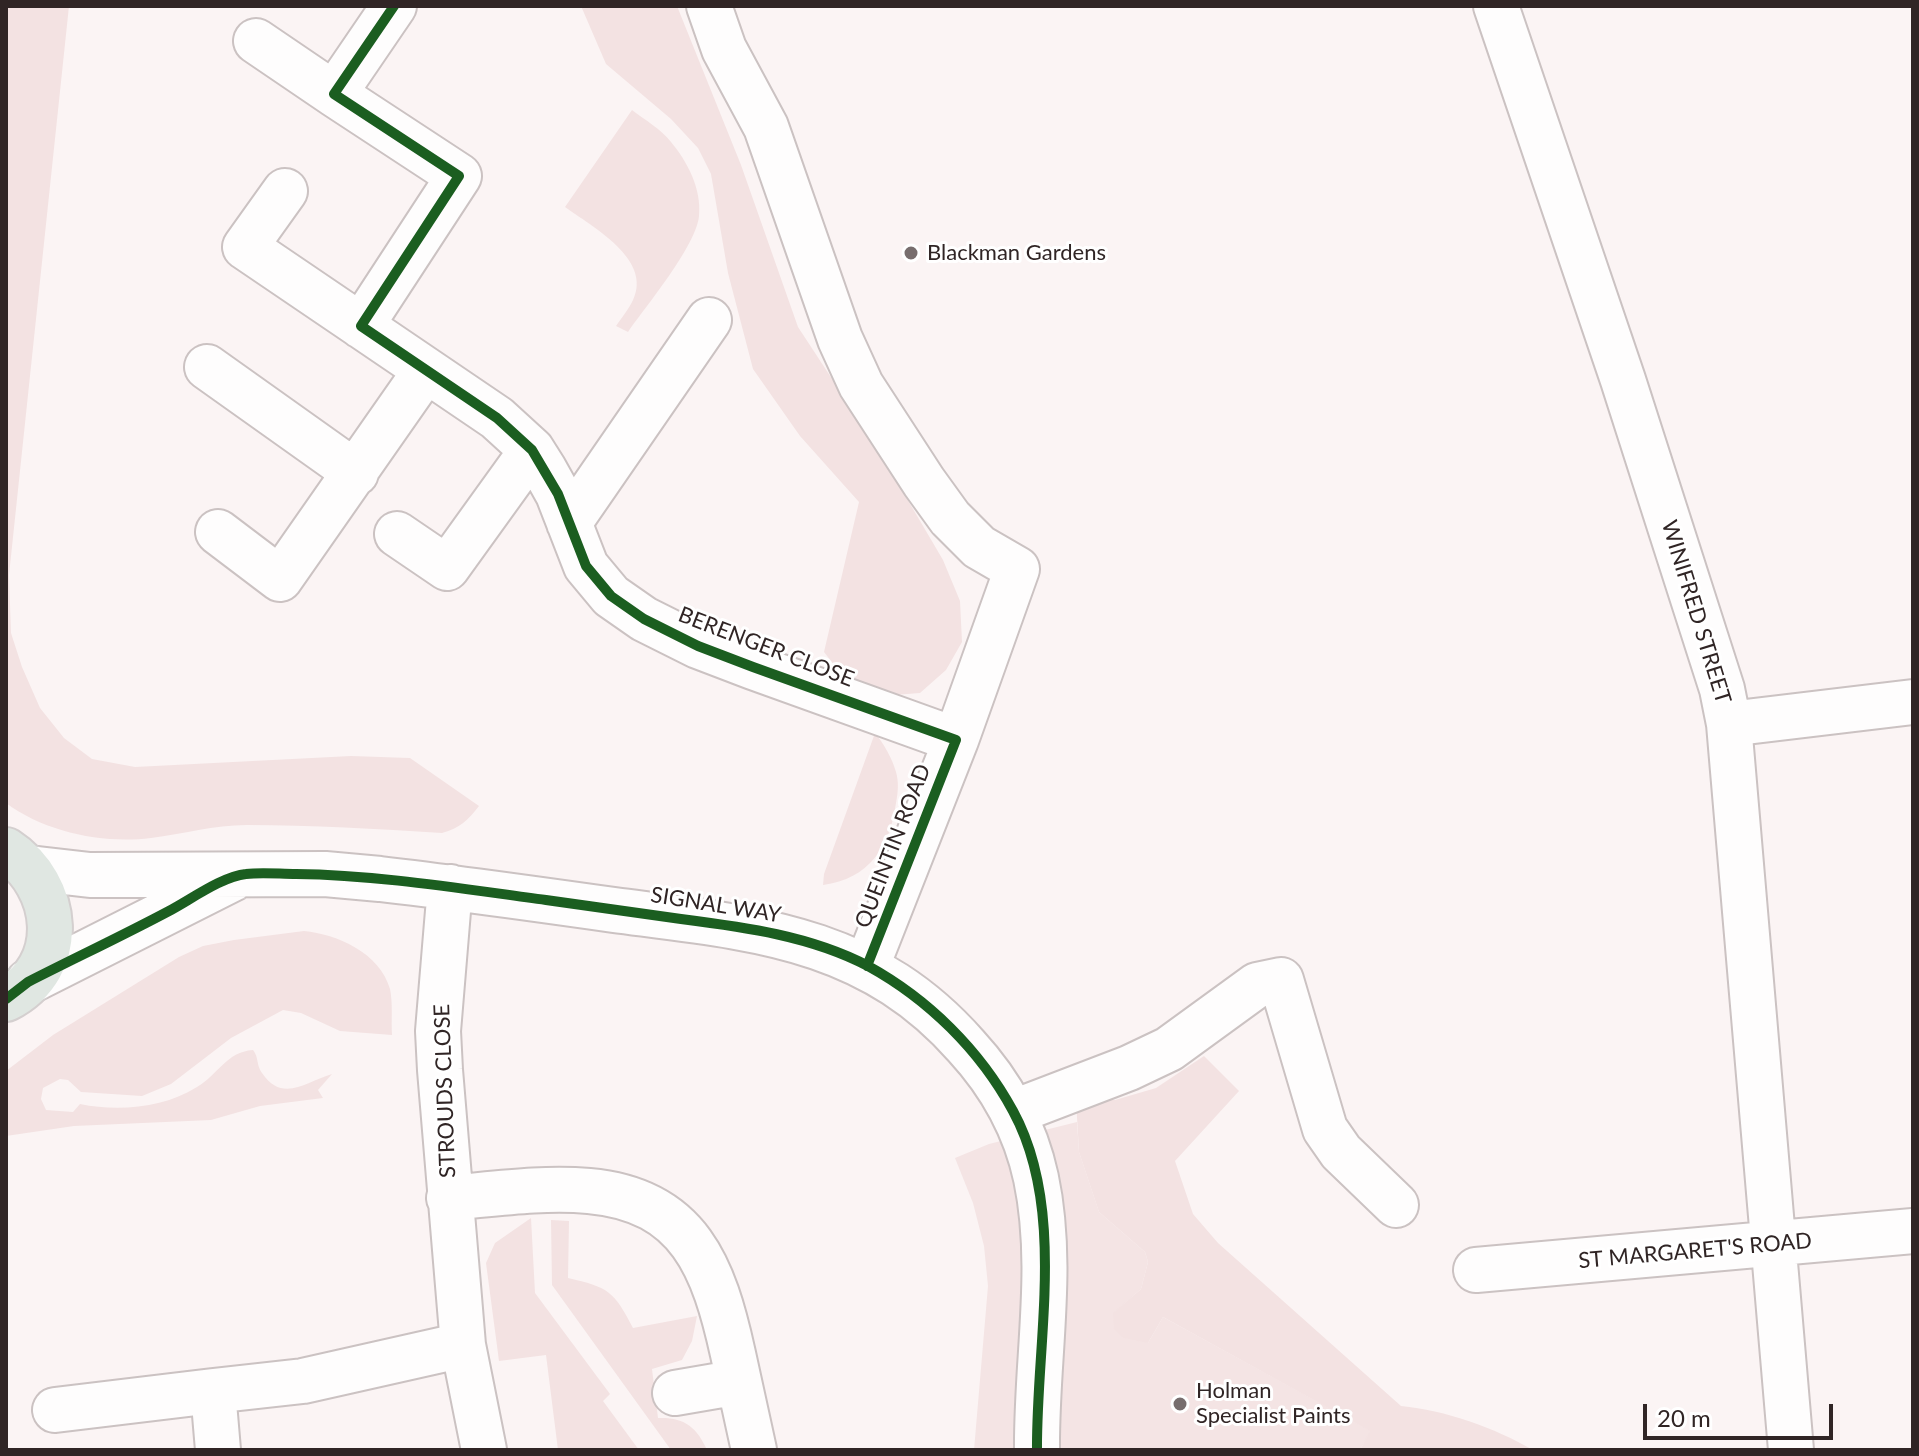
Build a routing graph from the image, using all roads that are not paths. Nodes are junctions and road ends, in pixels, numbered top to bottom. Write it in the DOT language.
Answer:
graph roads {
  1 [pos="394,6"];
  2 [pos="709,6"];
  3 [pos="1496,6"];
  4 [pos="256,41"];
  5 [pos="334,94"];
  6 [pos="285,191"];
  7 [pos="709,320"];
  8 [pos="361,326"];
  9 [pos="207,367"];
  10 [pos="426,370"];
  11 [pos="532,450"];
  12 [pos="348,485"];
  13 [pos="569,523"];
  14 [pos="218,532"];
  15 [pos="397,534"];
  16 [pos="1913,702"];
  17 [pos="1729,724"];
  18 [pos="956,740"];
  19 [pos="12,854"];
  20 [pos="243,874"];
  21 [pos="450,887"];
  22 [pos="867,966"];
  23 [pos="17,991"];
  24 [pos="1014,1112"];
  25 [pos="449,1198"];
  26 [pos="1396,1205"];
  27 [pos="1913,1231"];
  28 [pos="1773,1244"];
  29 [pos="1476,1270"];
  30 [pos="463,1345"];
  31 [pos="739,1382"];
  32 [pos="213,1391"];
  33 [pos="675,1393"];
  34 [pos="55,1410"];
  35 [pos="218,1450"];
  36 [pos="484,1450"];
  37 [pos="754,1450"];
  38 [pos="1037,1450"];
  39 [pos="1791,1450"];
  1 -- 5 [label="street"];
  2 -- 18 [label="street, QUEINTIN ROAD"];
  3 -- 17 [label="street, WINIFRED STREET"];
  4 -- 5 [label="street"];
  5 -- 8 [label="street"];
  6 -- 8 [label="street, BERENGER CLOSE"];
  7 -- 13 [label="street"];
  8 -- 10 [label="street, BERENGER CLOSE"];
  9 -- 12 [label="street"];
  10 -- 11 [label="street, BERENGER CLOSE"];
  10 -- 12 [label="street"];
  11 -- 13 [label="street, BERENGER CLOSE"];
  11 -- 15 [label="street"];
  12 -- 14 [label="street"];
  13 -- 18 [label="street, BERENGER CLOSE"];
  16 -- 17 [label="street"];
  17 -- 28 [label="street, WINIFRED STREET"];
  18 -- 22 [label="street, QUEINTIN ROAD"];
  19 -- 20 [label="street, SIGNAL WAY"];
  19 -- 23 [label="main road"];
  20 -- 21 [label="street, SIGNAL WAY"];
  20 -- 23 [label="street, SIGNAL WAY"];
  21 -- 22 [label="street, SIGNAL WAY"];
  21 -- 25 [label="street, STROUDS CLOSE"];
  22 -- 24 [label="street, SIGNAL WAY"];
  24 -- 26 [label="street"];
  24 -- 38 [label="street, SIGNAL WAY"];
  25 -- 30 [label="street, STROUDS CLOSE"];
  25 -- 31 [label="street, STROUDS CLOSE"];
  27 -- 28 [label="street, ST MARGARET'S ROAD"];
  28 -- 29 [label="street, ST MARGARET'S ROAD"];
  28 -- 39 [label="street, WINIFRED STREET"];
  30 -- 32 [label="street"];
  30 -- 36 [label="street, STROUDS CLOSE"];
  31 -- 33 [label="street"];
  31 -- 37 [label="street, STROUDS CLOSE"];
  32 -- 34 [label="street"];
  32 -- 35 [label="street"];
}
